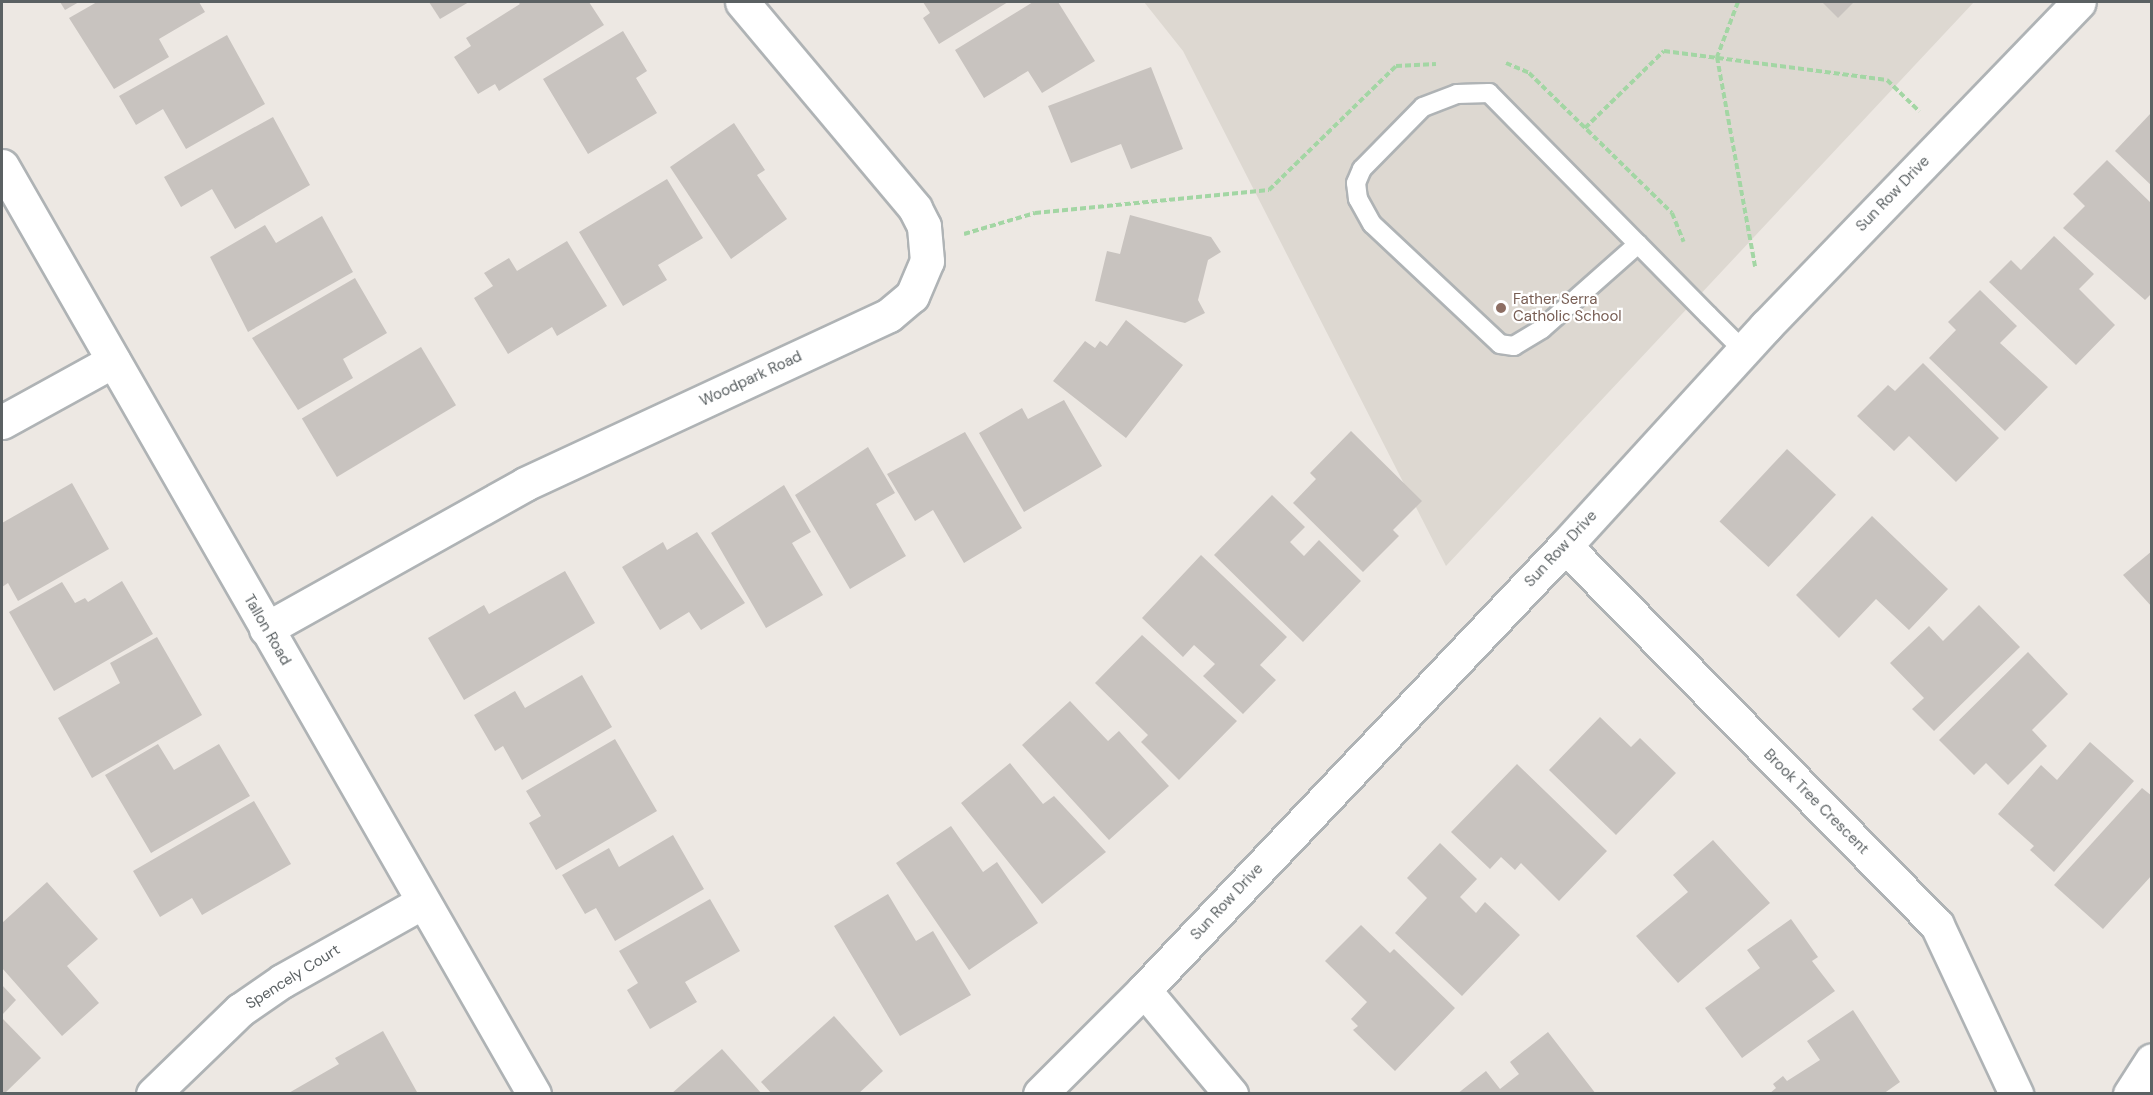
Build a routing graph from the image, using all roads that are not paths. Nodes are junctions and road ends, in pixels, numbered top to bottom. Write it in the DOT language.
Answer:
graph roads {
  1 [pos="742,2"];
  2 [pos="2079,2"];
  3 [pos="2,166"];
  4 [pos="1638,244"];
  5 [pos="1744,351"];
  6 [pos="113,361"];
  7 [pos="2,422"];
  8 [pos="1565,546"];
  9 [pos="266,629"];
  10 [pos="421,903"];
  11 [pos="1144,990"];
  12 [pos="2151,1060"];
  13 [pos="153,1094"];
  14 [pos="534,1094"];
  15 [pos="1040,1094"];
  16 [pos="1231,1094"];
  17 [pos="2016,1094"];
  18 [pos="2130,1094"];
  1 -- 9 [label="street, Woodpark Road"];
  2 -- 5 [label="street, Sun Row Drive"];
  3 -- 6 [label="street, Tallon Road"];
  4 -- 4 [label="lane"];
  4 -- 5 [label="lane"];
  5 -- 8 [label="street, Sun Row Drive"];
  6 -- 7 [label="street"];
  6 -- 9 [label="street, Tallon Road"];
  8 -- 11 [label="street, Sun Row Drive"];
  8 -- 17 [label="street, Brook Tree Crescent"];
  9 -- 10 [label="street, Tallon Road"];
  10 -- 13 [label="street, Spencely Court"];
  10 -- 14 [label="street, Tallon Road"];
  11 -- 15 [label="street, Sun Row Drive"];
  11 -- 16 [label="street"];
  12 -- 18 [label="street"];
}
